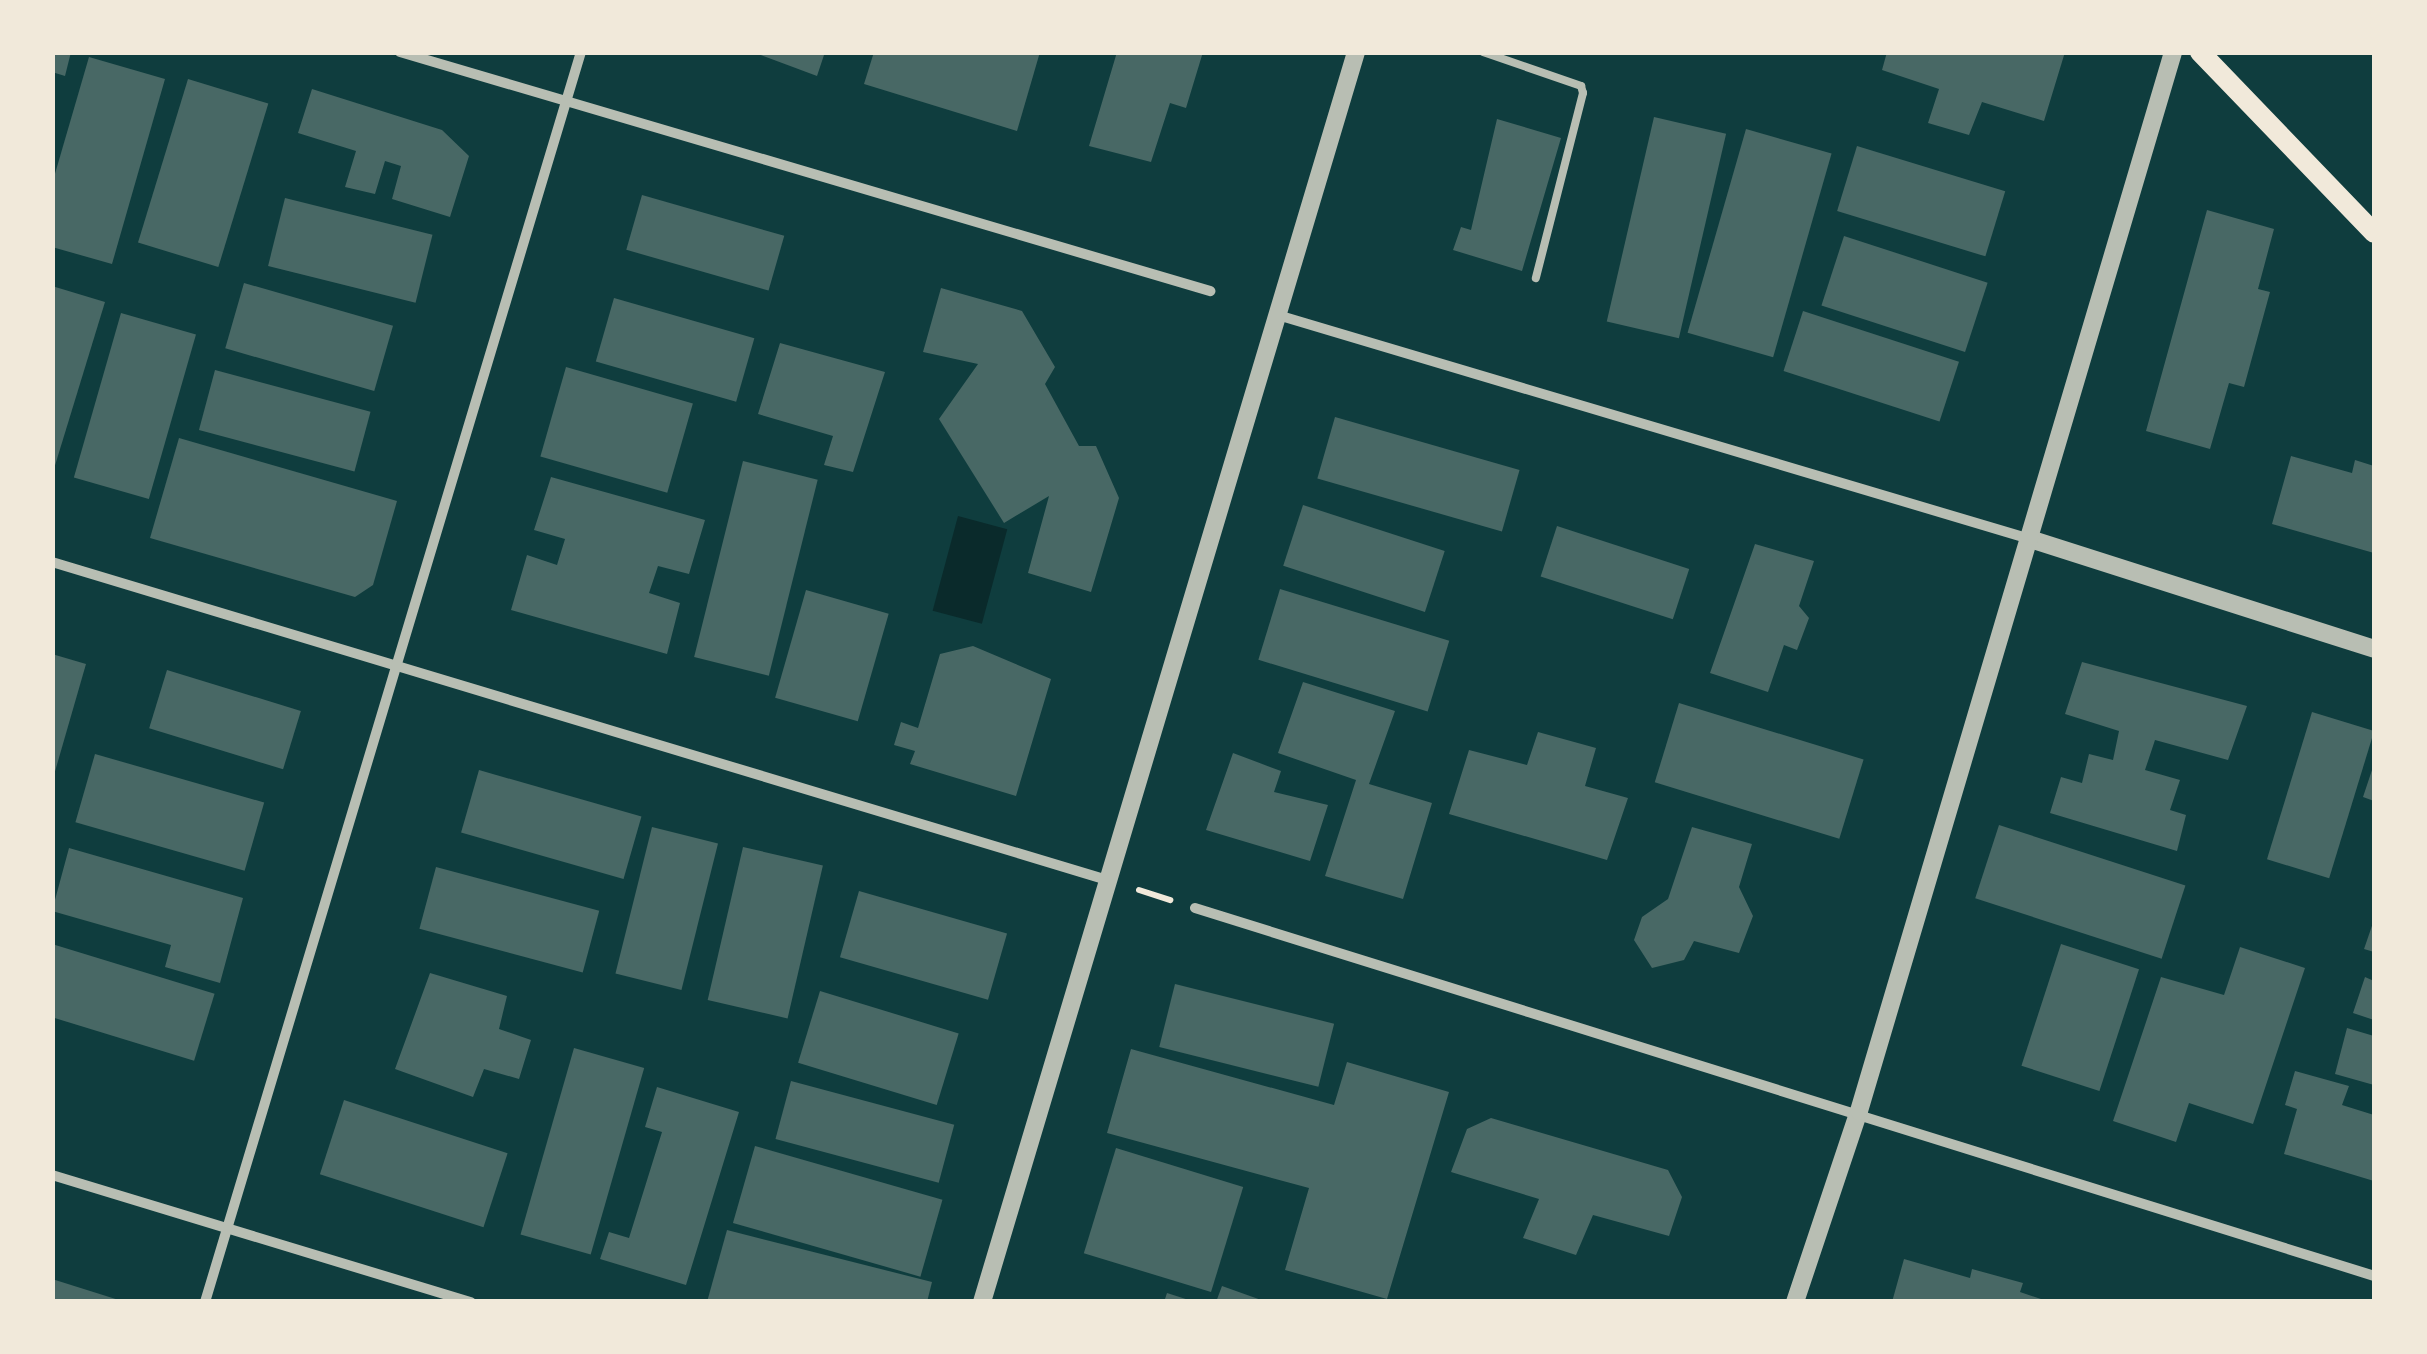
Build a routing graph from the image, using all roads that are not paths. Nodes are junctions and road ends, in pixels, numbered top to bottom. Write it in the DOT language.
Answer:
graph roads {
  1 [pos="400,52"];
  2 [pos="581,52"];
  3 [pos="1356,52"];
  4 [pos="1483,52"];
  5 [pos="2173,52"];
  6 [pos="2200,52"];
  7 [pos="565,104"];
  8 [pos="2374,233"];
  9 [pos="1536,278"];
  10 [pos="1210,291"];
  11 [pos="1281,316"];
  12 [pos="2030,539"];
  13 [pos="52,562"];
  14 [pos="2374,649"];
  15 [pos="398,664"];
  16 [pos="1104,879"];
  17 [pos="1195,908"];
  18 [pos="1859,1111"];
  19 [pos="52,1175"];
  20 [pos="228,1228"];
  21 [pos="2374,1276"];
  22 [pos="205,1302"];
  23 [pos="471,1302"];
  24 [pos="982,1302"];
  25 [pos="1795,1302"];
  1 -- 7 [label="street"];
  2 -- 7 [label="street"];
  3 -- 11 [label="street"];
  4 -- 9 [label="lane"];
  5 -- 12 [label="street"];
  6 -- 8 [label="main road"];
  7 -- 10 [label="street"];
  7 -- 15 [label="street"];
  11 -- 12 [label="street"];
  11 -- 16 [label="street"];
  12 -- 14 [label="street"];
  12 -- 18 [label="street"];
  13 -- 15 [label="street"];
  15 -- 16 [label="street"];
  15 -- 20 [label="street"];
  16 -- 24 [label="street"];
  17 -- 18 [label="street"];
  18 -- 21 [label="street"];
  18 -- 25 [label="street"];
  19 -- 20 [label="street"];
  20 -- 22 [label="street"];
  20 -- 23 [label="street"];
}
